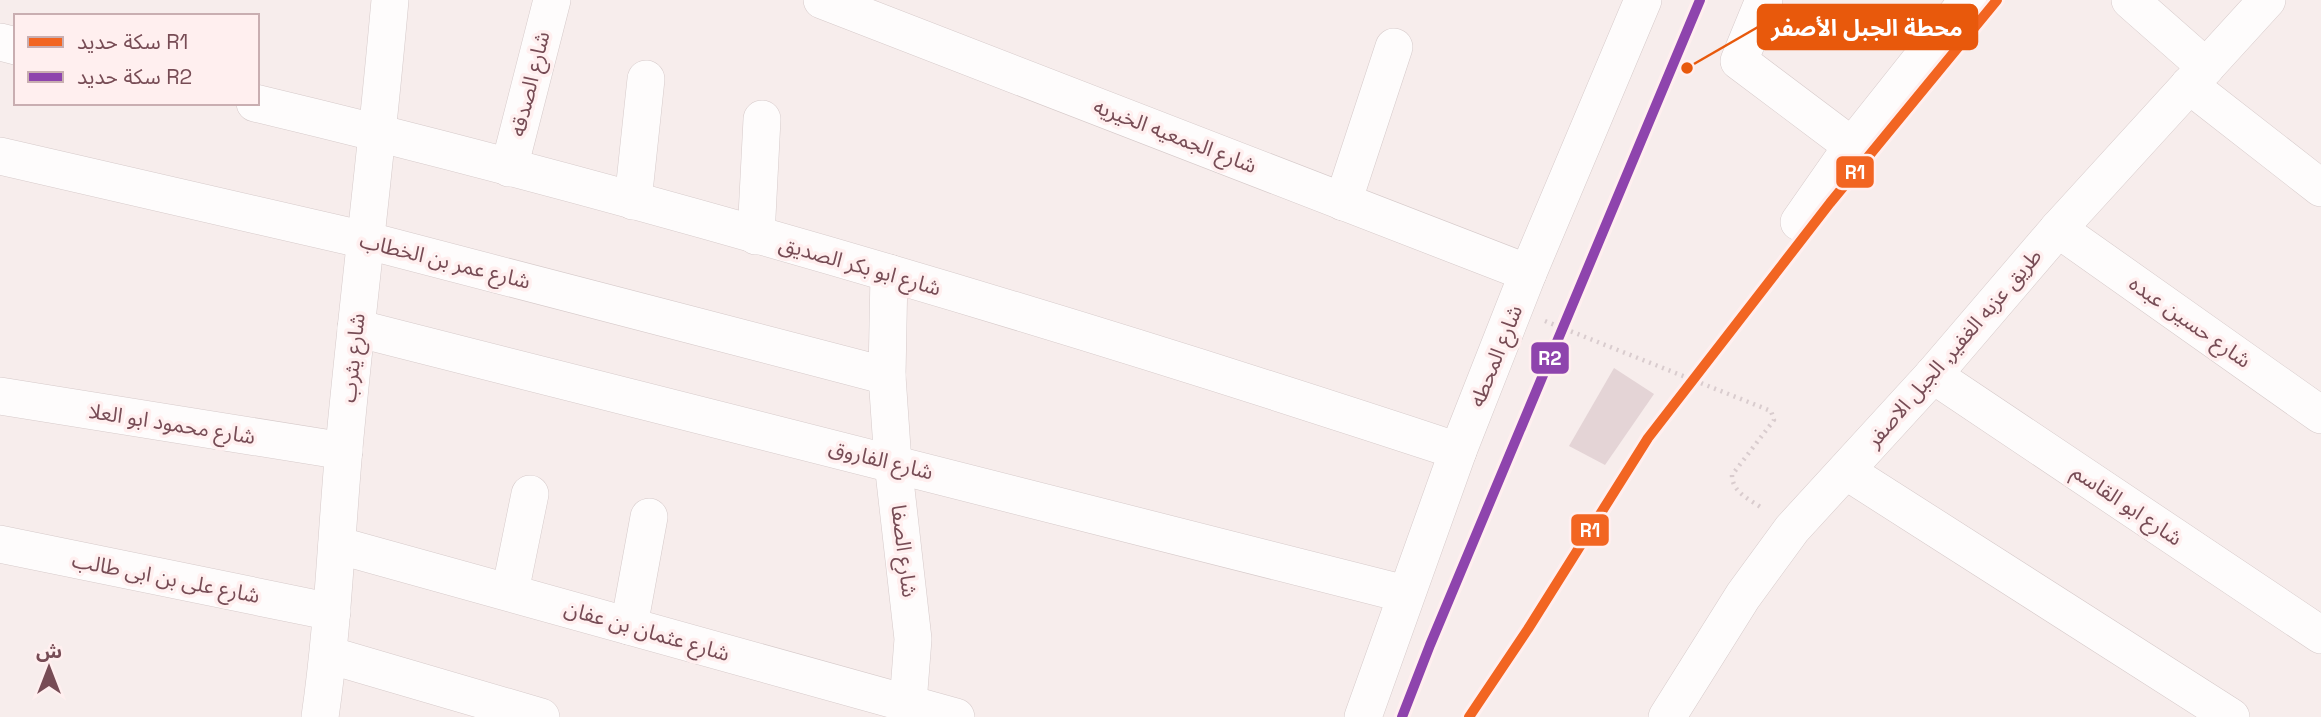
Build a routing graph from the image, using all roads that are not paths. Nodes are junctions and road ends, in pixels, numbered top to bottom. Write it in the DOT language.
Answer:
graph roads {
  1 [pos="390,0"];
  2 [pos="552,0"];
  3 [pos="822,0"];
  4 [pos="1643,0"];
  5 [pos="1764,0"];
  6 [pos="2130,0"];
  7 [pos="2267,0"];
  8 [pos="1962,2"];
  9 [pos="1395,47"];
  10 [pos="2198,76"];
  11 [pos="646,79"];
  12 [pos="259,104"];
  13 [pos="762,119"];
  14 [pos="379,133"];
  15 [pos="1852,146"];
  16 [pos="0,156"];
  17 [pos="509,168"];
  18 [pos="2321,188"];
  19 [pos="633,201"];
  20 [pos="1343,202"];
  21 [pos="1799,222"];
  22 [pos="2058,229"];
  23 [pos="756,236"];
  24 [pos="365,240"];
  25 [pos="889,273"];
  26 [pos="1528,273"];
  27 [pos="356,328"];
  28 [pos="887,376"];
  29 [pos="1933,376"];
  30 [pos="0,396"];
  31 [pos="2321,415"];
  32 [pos="344,451"];
  33 [pos="1458,451"];
  34 [pos="893,463"];
  35 [pos="1846,471"];
  36 [pos="530,494"];
  37 [pos="649,517"];
  38 [pos="0,544"];
  39 [pos="337,545"];
  40 [pos="510,592"];
  41 [pos="1405,594"];
  42 [pos="332,612"];
  43 [pos="629,626"];
  44 [pos="2321,635"];
  45 [pos="329,655"];
  46 [pos="908,703"];
  47 [pos="320,717"];
  48 [pos="541,717"];
  49 [pos="956,717"];
  50 [pos="1363,717"];
  51 [pos="1667,717"];
  52 [pos="2231,717"];
  1 -- 14 [label="street, شارع يثرب"];
  2 -- 17 [label="street, شارع الصدقه"];
  3 -- 20 [label="street, شارع الجمعيه الخيريه"];
  4 -- 26 [label="street, شارع المحطه"];
  5 -- 15 [label="street"];
  6 -- 10 [label="street"];
  7 -- 10 [label="street, طريق عزبه الغفير, الجبل الاصفر"];
  8 -- 15 [label="street"];
  9 -- 20 [label="street"];
  10 -- 18 [label="street"];
  10 -- 22 [label="street, طريق عزبه الغفير, الجبل الاصفر"];
  11 -- 19 [label="street"];
  12 -- 14 [label="street, شارع ابو بكر الصديق"];
  13 -- 23 [label="street"];
  14 -- 17 [label="street, شارع ابو بكر الصديق"];
  14 -- 24 [label="street, شارع يثرب"];
  15 -- 21 [label="street"];
  16 -- 24 [label="street, شارع عمر بن الخطاب"];
  17 -- 19 [label="street, شارع ابو بكر الصديق"];
  19 -- 23 [label="street, شارع ابو بكر الصديق"];
  20 -- 26 [label="street, شارع الجمعيه الخيريه"];
  22 -- 29 [label="street, طريق عزبه الغفير, الجبل الاصفر"];
  22 -- 31 [label="street, شارع حسين عبده"];
  23 -- 25 [label="street, شارع ابو بكر الصديق"];
  24 -- 27 [label="street, شارع يثرب"];
  24 -- 28 [label="street, شارع عمر بن الخطاب"];
  25 -- 28 [label="street, شارع الصفا"];
  25 -- 33 [label="street, شارع ابو بكر الصديق"];
  26 -- 33 [label="street, شارع المحطه"];
  27 -- 32 [label="street, شارع يثرب"];
  27 -- 34 [label="street, شارع الفاروق"];
  28 -- 34 [label="street, شارع الصفا"];
  29 -- 35 [label="street, طريق عزبه الغفير, الجبل الاصفر"];
  29 -- 44 [label="street, شارع ابو القاسم"];
  30 -- 32 [label="street, شارع محمود ابو العلا"];
  32 -- 39 [label="street, شارع يثرب"];
  33 -- 41 [label="street, شارع المحطه"];
  34 -- 41 [label="street, شارع الفاروق"];
  34 -- 46 [label="street, شارع الصفا"];
  35 -- 51 [label="street, طريق عزبه الغفير, الجبل الاصفر"];
  35 -- 52 [label="street"];
  36 -- 40 [label="street"];
  37 -- 43 [label="street"];
  38 -- 42 [label="street, شارع على بن ابى طالب"];
  39 -- 40 [label="street, شارع عثمان بن عفان"];
  39 -- 42 [label="street, شارع يثرب"];
  40 -- 43 [label="street, شارع عثمان بن عفان"];
  41 -- 50 [label="street, شارع المحطه"];
  42 -- 45 [label="street, شارع يثرب"];
  43 -- 46 [label="street, شارع عثمان بن عفان"];
  45 -- 47 [label="street, شارع يثرب"];
  45 -- 48 [label="street"];
  46 -- 49 [label="street, شارع عثمان بن عفان"];
}
